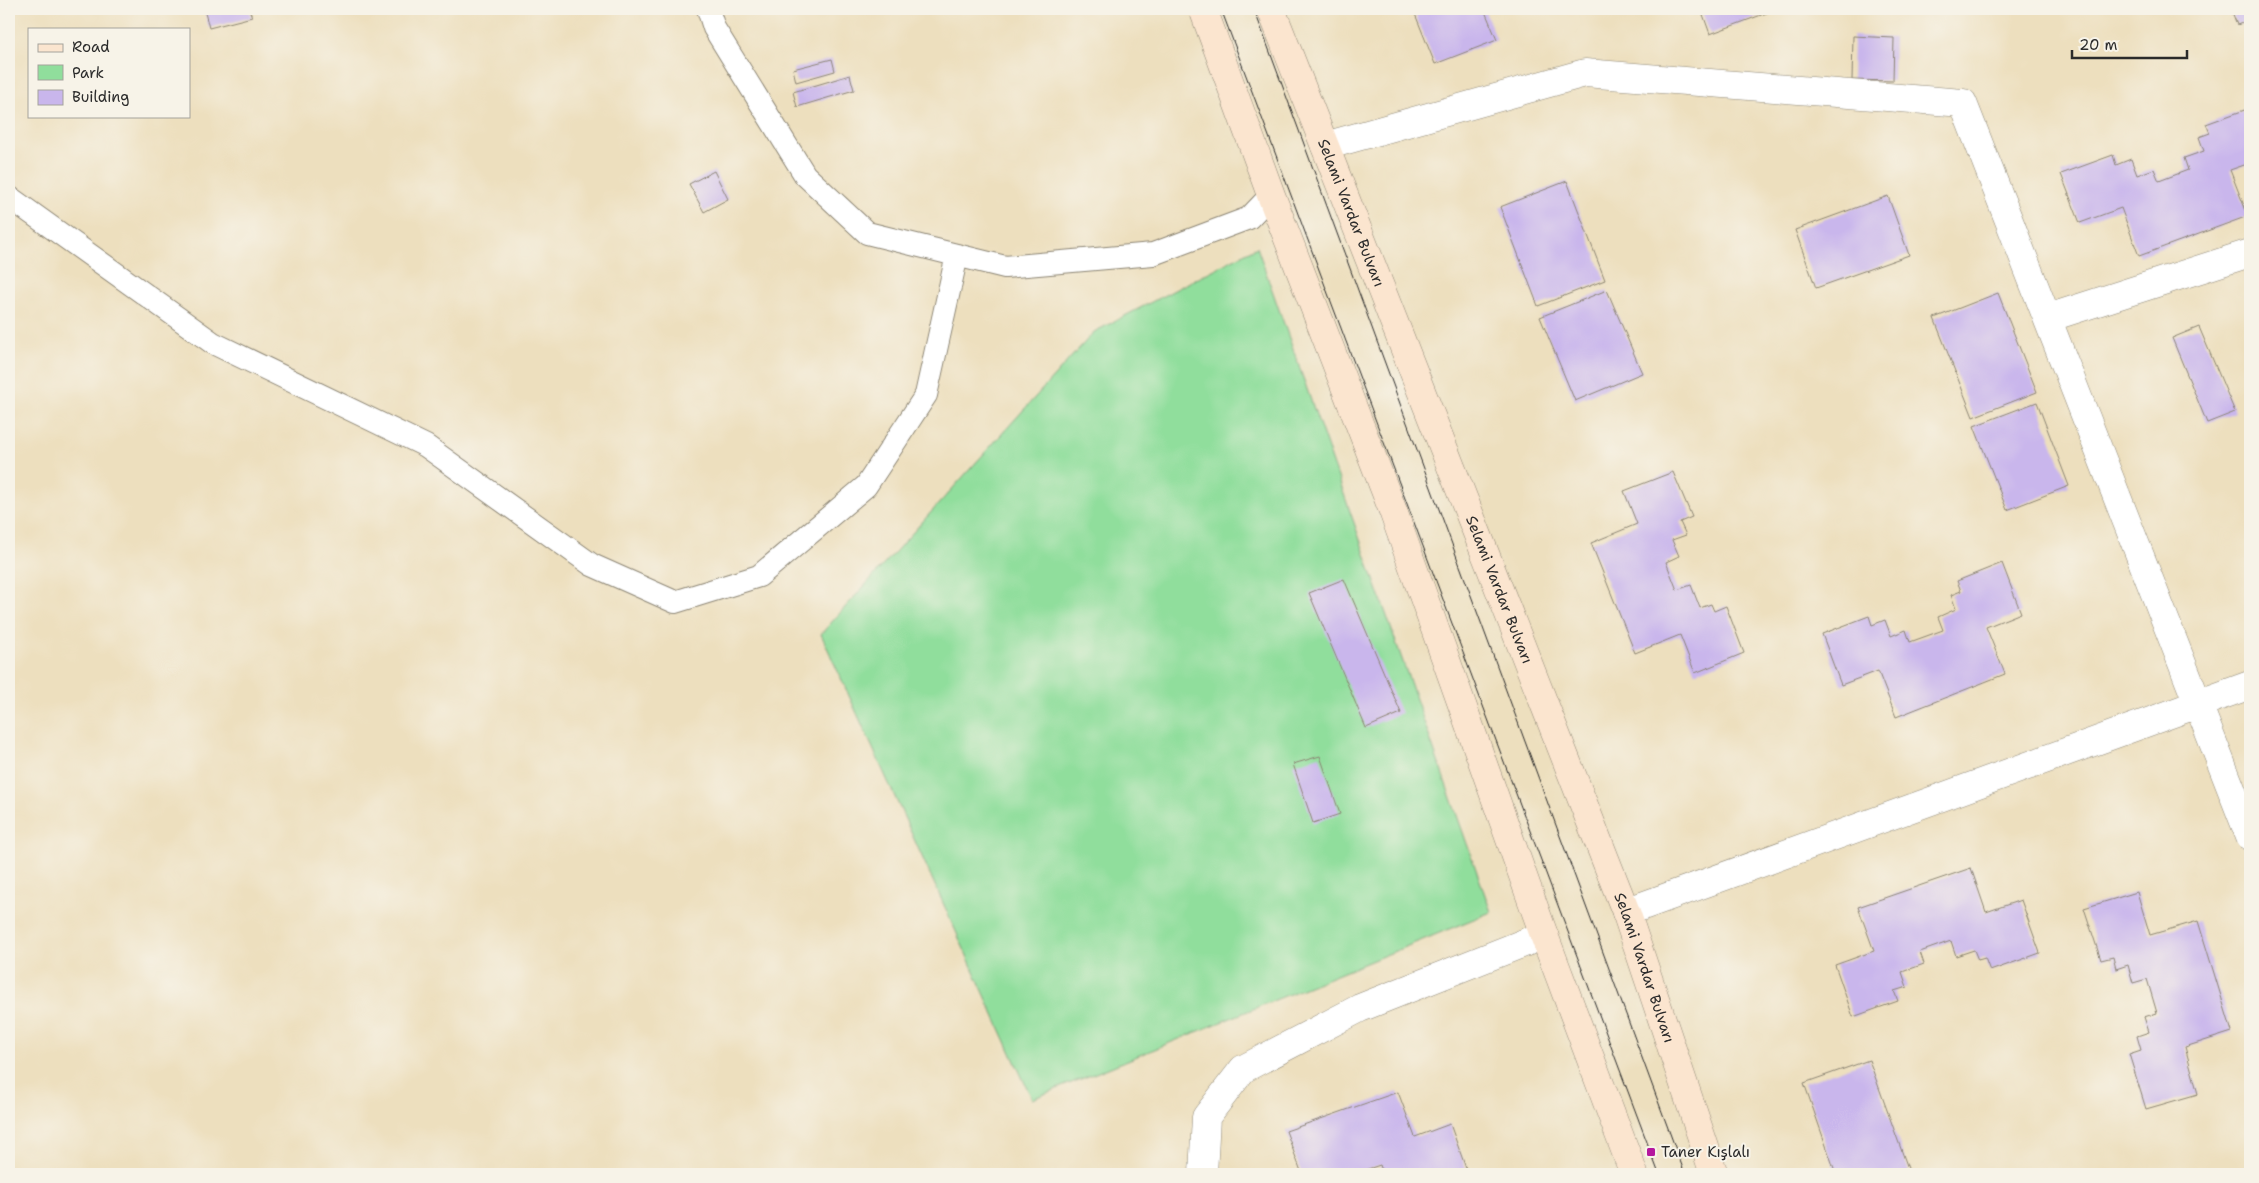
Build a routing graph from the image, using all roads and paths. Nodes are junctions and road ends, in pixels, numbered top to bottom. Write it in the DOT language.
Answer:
graph roads {
  1 [pos="708,9"];
  2 [pos="1203,9"];
  3 [pos="1271,9"];
  4 [pos="1325,146"];
  5 [pos="1271,195"];
  6 [pos="9,197"];
  7 [pos="2250,253"];
  8 [pos="957,255"];
  9 [pos="2048,318"];
  10 [pos="2250,685"];
  11 [pos="2199,706"];
  12 [pos="2250,837"];
  13 [pos="1626,912"];
  14 [pos="1544,935"];
  15 [pos="1203,1174"];
  16 [pos="1634,1174"];
  17 [pos="1714,1174"];
  1 -- 8 [label="lane"];
  2 -- 5 [label="main road"];
  3 -- 4 [label="main road, Selami Vardar Bulvarı"];
  4 -- 9 [label="street"];
  4 -- 13 [label="main road, Selami Vardar Bulvarı"];
  5 -- 8 [label="lane"];
  5 -- 14 [label="main road"];
  6 -- 8 [label="lane"];
  7 -- 9 [label="street"];
  9 -- 11 [label="street"];
  10 -- 11 [label="street"];
  11 -- 12 [label="street"];
  11 -- 13 [label="street"];
  13 -- 17 [label="main road, Selami Vardar Bulvarı"];
  14 -- 15 [label="street"];
  14 -- 16 [label="main road"];
}
